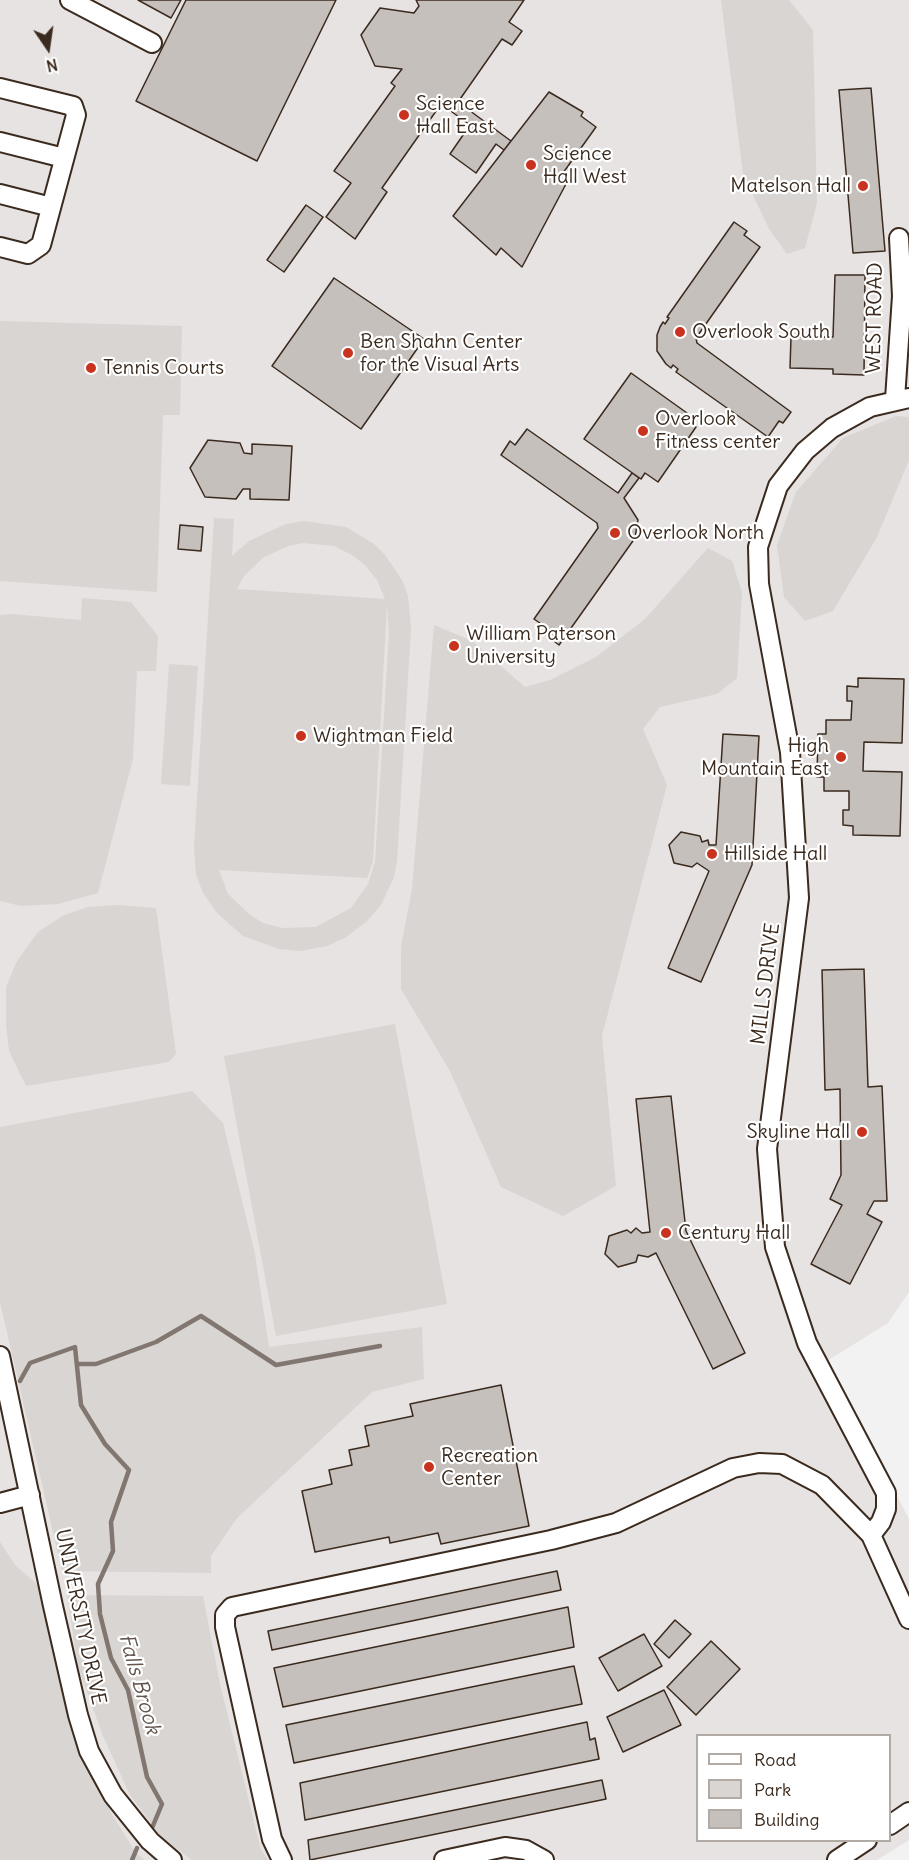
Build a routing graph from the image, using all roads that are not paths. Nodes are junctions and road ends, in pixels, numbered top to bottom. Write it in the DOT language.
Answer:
graph roads {
  1 [pos="70,0"];
  2 [pos="152,43"];
  3 [pos="0,88"];
  4 [pos="0,142"];
  5 [pos="64,158"];
  6 [pos="0,194"];
  7 [pos="51,207"];
  8 [pos="898,238"];
  9 [pos="0,247"];
  10 [pos="902,399"];
  11 [pos="0,1356"];
  12 [pos="30,1495"];
  13 [pos="0,1503"];
  14 [pos="871,1535"];
  15 [pos="909,1619"];
  16 [pos="909,1812"];
  17 [pos="891,1824"];
  18 [pos="864,1842"];
  19 [pos="172,1860"];
  20 [pos="282,1860"];
  21 [pos="444,1860"];
  22 [pos="544,1860"];
  23 [pos="837,1860"];
  1 -- 2 [label="street"];
  3 -- 5 [label="street"];
  4 -- 5 [label="street"];
  5 -- 7 [label="street"];
  6 -- 7 [label="street"];
  7 -- 9 [label="street"];
  8 -- 10 [label="street, WEST ROAD"];
  10 -- 14 [label="street, MILLS DRIVE"];
  11 -- 12 [label="street, UNIVERSITY DRIVE"];
  12 -- 13 [label="street"];
  12 -- 19 [label="street, UNIVERSITY DRIVE"];
  14 -- 15 [label="street"];
  14 -- 20 [label="street"];
  16 -- 17 [label="street"];
  18 -- 23 [label="street"];
  21 -- 22 [label="street"];
}
